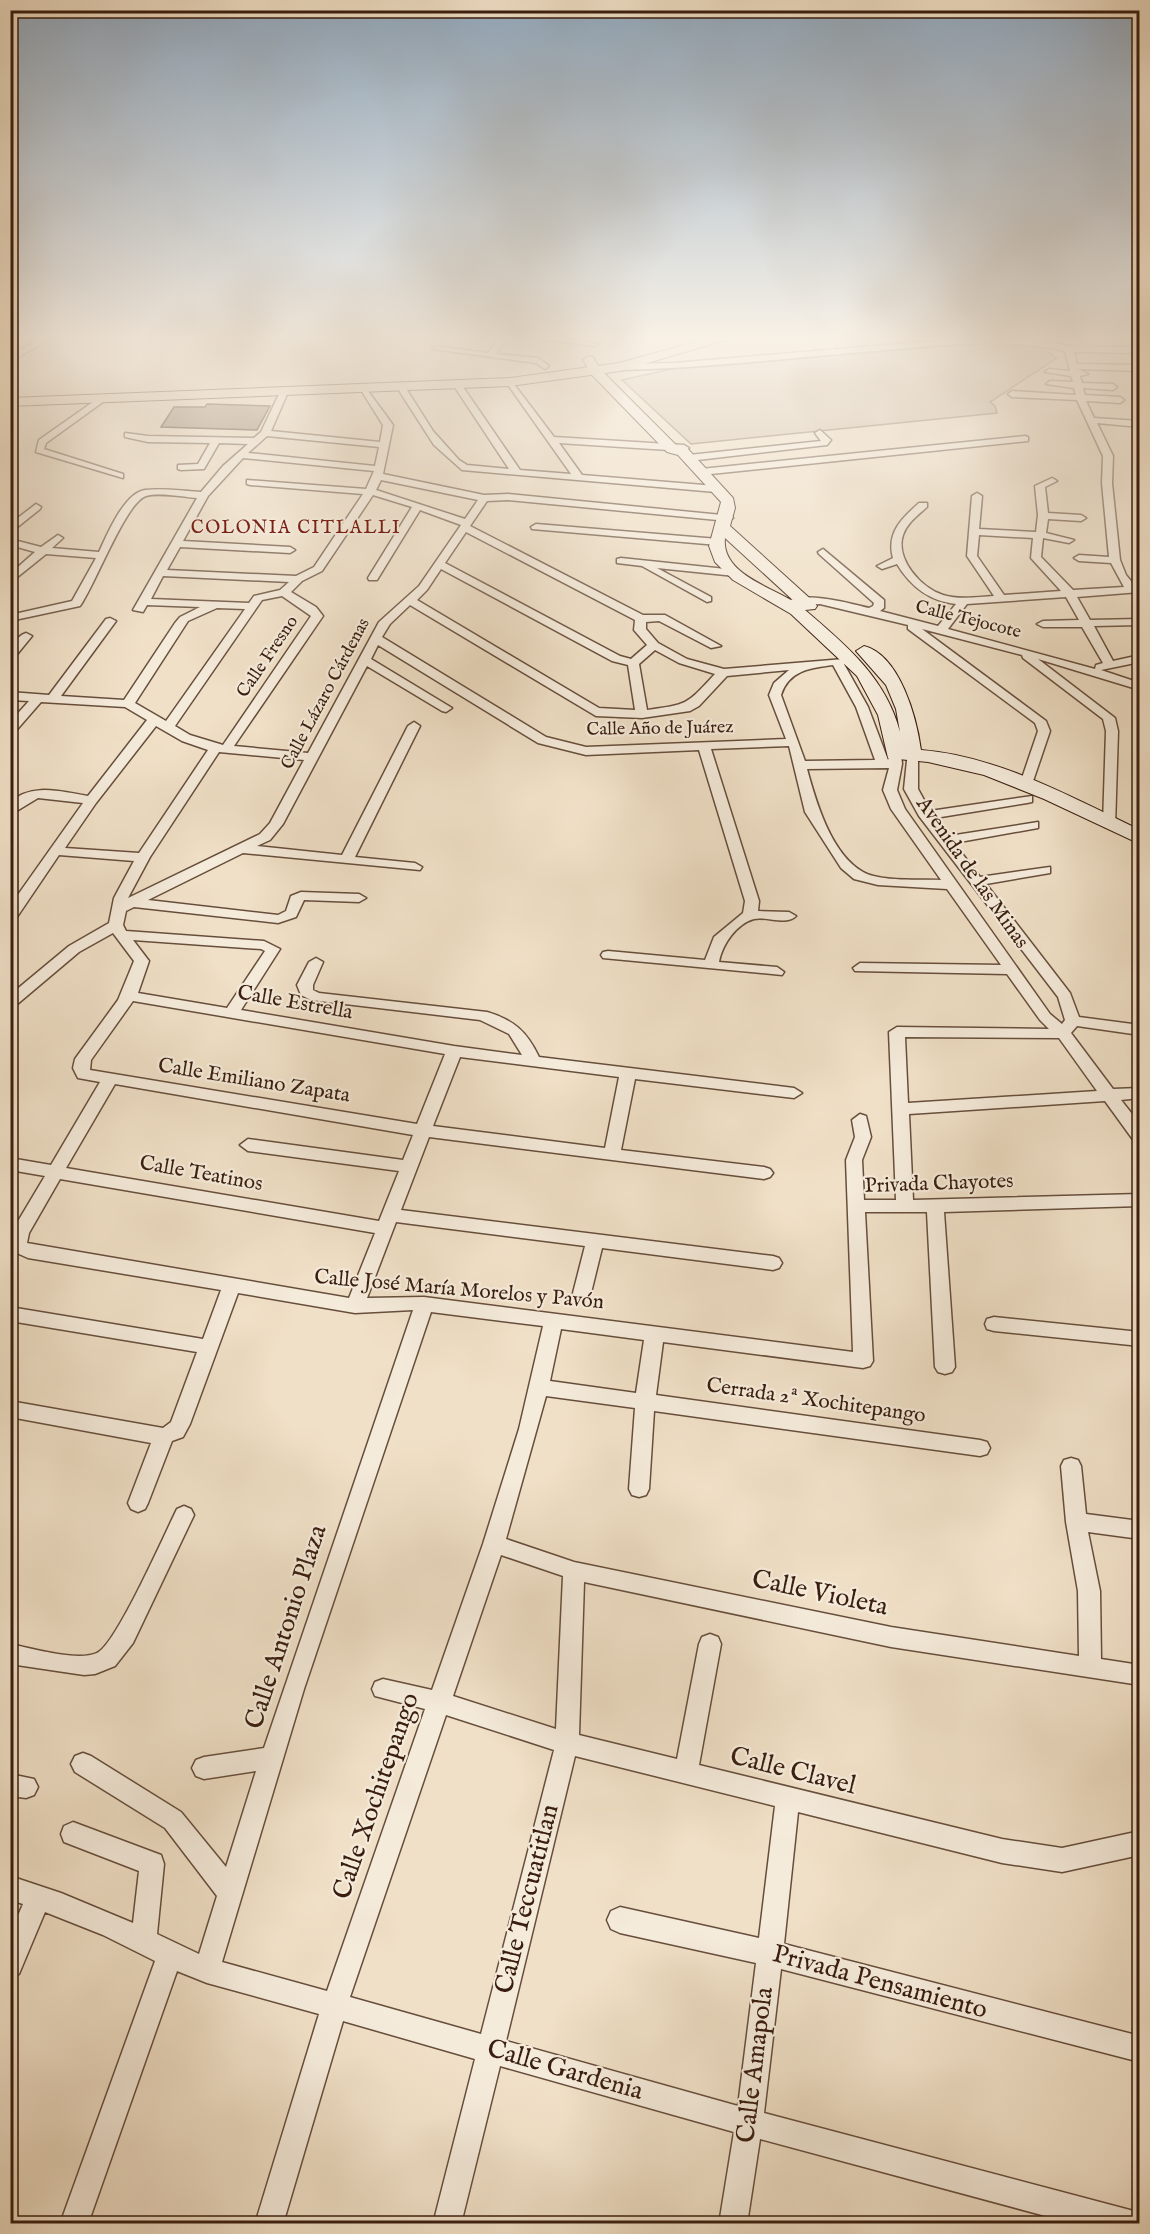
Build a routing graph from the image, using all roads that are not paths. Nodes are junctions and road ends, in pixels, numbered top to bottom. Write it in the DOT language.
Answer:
graph roads {
  1 [pos="43,441"];
  2 [pos="215,441"];
  3 [pos="257,441"];
  4 [pos="340,441"];
  5 [pos="385,441"];
  6 [pos="438,441"];
  7 [pos="495,441"];
  8 [pos="554,441"];
  9 [pos="566,441"];
  10 [pos="673,441"];
  11 [pos="825,441"];
  12 [pos="1003,441"];
  13 [pos="1101,441"];
  14 [pos="384,446"];
  15 [pos="682,452"];
  16 [pos="240,455"];
  17 [pos="181,467"];
  18 [pos="379,472"];
  19 [pos="701,472"];
  20 [pos="517,473"];
  21 [pos="120,476"];
  22 [pos="579,478"];
  23 [pos="1052,481"];
  24 [pos="250,482"];
  25 [pos="716,489"];
  26 [pos="371,491"];
  27 [pos="204,495"];
  28 [pos="977,496"];
  29 [pos="484,498"];
  30 [pos="418,505"];
  31 [pos="923,505"];
  32 [pos="36,507"];
  33 [pos="1043,516"];
  34 [pos="1081,518"];
  35 [pos="464,525"];
  36 [pos="536,527"];
  37 [pos="722,529"];
  38 [pos="10,530"];
  39 [pos="973,532"];
  40 [pos="1041,535"];
  41 [pos="58,538"];
  42 [pos="177,539"];
  43 [pos="1069,540"];
  44 [pos="10,542"];
  45 [pos="290,550"];
  46 [pos="43,551"];
  47 [pos="823,552"];
  48 [pos="101,555"];
  49 [pos="1079,558"];
  50 [pos="900,559"];
  51 [pos="1115,560"];
  52 [pos="621,561"];
  53 [pos="438,563"];
  54 [pos="640,563"];
  55 [pos="882,566"];
  56 [pos="159,573"];
  57 [pos="735,573"];
  58 [pos="373,578"];
  59 [pos="298,579"];
  60 [pos="10,580"];
  61 [pos="1136,589"];
  62 [pos="284,592"];
  63 [pos="1070,594"];
  64 [pos="1001,598"];
  65 [pos="408,599"];
  66 [pos="707,599"];
  67 [pos="964,601"];
  68 [pos="795,602"];
  69 [pos="214,605"];
  70 [pos="252,606"];
  71 [pos="870,612"];
  72 [pos="10,618"];
  73 [pos="641,619"];
  74 [pos="110,621"];
  75 [pos="1140,622"];
  76 [pos="906,623"];
  77 [pos="1085,623"];
  78 [pos="1042,624"];
  79 [pos="941,630"];
  80 [pos="26,636"];
  81 [pos="376,639"];
  82 [pos="654,645"];
  83 [pos="715,646"];
  84 [pos="1021,652"];
  85 [pos="10,656"];
  86 [pos="1140,658"];
  87 [pos="366,661"];
  88 [pos="845,661"];
  89 [pos="633,663"];
  90 [pos="1109,664"];
  91 [pos="801,665"];
  92 [pos="1090,670"];
  93 [pos="723,673"];
  94 [pos="1140,687"];
  95 [pos="10,696"];
  96 [pos="38,698"];
  97 [pos="52,699"];
  98 [pos="128,704"];
  99 [pos="446,708"];
  100 [pos="642,714"];
  101 [pos="154,720"];
  102 [pos="414,726"];
  103 [pos="168,727"];
  104 [pos="10,730"];
  105 [pos="794,742"];
  106 [pos="704,747"];
  107 [pos="221,748"];
  108 [pos="313,758"];
  109 [pos="897,759"];
  110 [pos="800,765"];
  111 [pos="1027,792"];
  112 [pos="91,800"];
  113 [pos="10,811"];
  114 [pos="926,816"];
  115 [pos="1110,824"];
  116 [pos="1033,825"];
  117 [pos="1140,838"];
  118 [pos="944,841"];
  119 [pos="244,849"];
  120 [pos="54,851"];
  121 [pos="143,857"];
  122 [pos="347,859"];
  123 [pos="415,867"];
  124 [pos="1046,870"];
  125 [pos="975,882"];
  126 [pos="953,885"];
  127 [pos="359,898"];
  128 [pos="124,905"];
  129 [pos="750,915"];
  130 [pos="789,916"];
  131 [pos="10,917"];
  132 [pos="118,930"];
  133 [pos="608,955"];
  134 [pos="316,962"];
  135 [pos="711,965"];
  136 [pos="861,968"];
  137 [pos="1012,970"];
  138 [pos="777,972"];
  139 [pos="128,996"];
  140 [pos="10,1004"];
  141 [pos="231,1013"];
  142 [pos="1068,1027"];
  143 [pos="1140,1030"];
  144 [pos="454,1051"];
  145 [pos="534,1062"];
  146 [pos="628,1073"];
  147 [pos="109,1080"];
  148 [pos="794,1094"];
  149 [pos="1110,1094"];
  150 [pos="1140,1094"];
  151 [pos="902,1109"];
  152 [pos="860,1120"];
  153 [pos="424,1131"];
  154 [pos="1140,1137"];
  155 [pos="248,1145"];
  156 [pos="612,1155"];
  157 [pos="10,1164"];
  158 [pos="410,1167"];
  159 [pos="57,1173"];
  160 [pos="764,1173"];
  161 [pos="1140,1200"];
  162 [pos="905,1205"];
  163 [pos="856,1206"];
  164 [pos="935,1206"];
  165 [pos="388,1222"];
  166 [pos="595,1241"];
  167 [pos="773,1263"];
  168 [pos="232,1286"];
  169 [pos="582,1293"];
  170 [pos="424,1304"];
  171 [pos="355,1306"];
  172 [pos="10,1314"];
  173 [pos="554,1319"];
  174 [pos="994,1323"];
  175 [pos="655,1332"];
  176 [pos="1140,1339"];
  177 [pos="208,1347"];
  178 [pos="863,1361"];
  179 [pos="945,1367"];
  180 [pos="539,1387"];
  181 [pos="645,1401"];
  182 [pos="10,1409"];
  183 [pos="164,1436"];
  184 [pos="980,1448"];
  185 [pos="1071,1466"];
  186 [pos="639,1489"];
  187 [pos="138,1503"];
  188 [pos="184,1515"];
  189 [pos="1076,1522"];
  190 [pos="1140,1530"];
  191 [pos="494,1544"];
  192 [pos="574,1571"];
  193 [pos="710,1644"];
  194 [pos="10,1654"];
  195 [pos="1090,1668"];
  196 [pos="1140,1675"];
  197 [pos="383,1689"];
  198 [pos="438,1702"];
  199 [pos="567,1743"];
  200 [pos="273,1757"];
  201 [pos="83,1764"];
  202 [pos="204,1768"];
  203 [pos="686,1774"];
  204 [pos="788,1799"];
  205 [pos="73,1834"];
  206 [pos="1140,1843"];
  207 [pos="10,1888"];
  208 [pos="231,1893"];
  209 [pos="39,1897"];
  210 [pos="620,1920"];
  211 [pos="144,1942"];
  212 [pos="768,1953"];
  213 [pos="170,1957"];
  214 [pos="10,1965"];
  215 [pos="207,1970"];
  216 [pos="335,2004"];
  217 [pos="490,2048"];
  218 [pos="1140,2049"];
  219 [pos="751,2123"];
  220 [pos="74,2223"];
  221 [pos="269,2223"];
  222 [pos="447,2223"];
  223 [pos="733,2223"];
  224 [pos="1130,2223"];
  1 -- 21 [label="street"];
  2 -- 17 [label="street"];
  3 -- 16 [label="street"];
  4 -- 14 [label="street"];
  5 -- 14 [label="street, Calle Fresno"];
  6 -- 20 [label="street"];
  7 -- 20 [label="street"];
  8 -- 22 [label="street"];
  9 -- 15 [label="street"];
  10 -- 15 [label="street, Avenida de las Minas"];
  11 -- 15 [label="street"];
  12 -- 19 [label="street"];
  13 -- 51 [label="street"];
  14 -- 18 [label="street, Calle Fresno"];
  15 -- 19 [label="street, Avenida de las Minas"];
  16 -- 18 [label="street"];
  16 -- 27 [label="street"];
  18 -- 26 [label="street, Calle Fresno"];
  18 -- 29 [label="street"];
  19 -- 25 [label="street, Avenida de las Minas"];
  20 -- 22 [label="street"];
  22 -- 25 [label="street"];
  23 -- 33 [label="street"];
  24 -- 26 [label="street"];
  25 -- 37 [label="street, Avenida de las Minas"];
  26 -- 30 [label="street"];
  26 -- 59 [label="street, Calle Fresno"];
  27 -- 42 [label="street"];
  27 -- 48 [label="street"];
  28 -- 39 [label="street"];
  29 -- 35 [label="street, Calle Lázaro Cárdenas"];
  29 -- 37 [label="street"];
  30 -- 35 [label="street"];
  30 -- 58 [label="street"];
  31 -- 50 [label="street"];
  32 -- 38 [label="street"];
  33 -- 34 [label="street"];
  33 -- 40 [label="street"];
  35 -- 53 [label="street, Calle Lázaro Cárdenas"];
  35 -- 73 [label="street"];
  36 -- 37 [label="street"];
  37 -- 57 [label="street, Avenida de las Minas"];
  37 -- 68 [label="street, Avenida de las Minas"];
  39 -- 40 [label="street"];
  39 -- 64 [label="street"];
  40 -- 43 [label="street"];
  40 -- 63 [label="street"];
  41 -- 46 [label="street"];
  42 -- 45 [label="street"];
  42 -- 56 [label="street"];
  44 -- 46 [label="street"];
  46 -- 48 [label="street"];
  46 -- 60 [label="street"];
  47 -- 71 [label="street"];
  48 -- 72 [label="street"];
  49 -- 51 [label="street"];
  50 -- 55 [label="street"];
  50 -- 67 [label="street"];
  51 -- 61 [label="street"];
  52 -- 54 [label="street"];
  53 -- 65 [label="street, Calle Lázaro Cárdenas"];
  53 -- 89 [label="street"];
  54 -- 57 [label="street"];
  54 -- 66 [label="street"];
  56 -- 59 [label="street"];
  56 -- 69 [label="street"];
  57 -- 68 [label="street, Avenida de las Minas"];
  59 -- 62 [label="street, Calle Fresno"];
  61 -- 63 [label="street"];
  62 -- 70 [label="street"];
  62 -- 107 [label="street, Calle Fresno"];
  63 -- 64 [label="street"];
  63 -- 77 [label="street"];
  64 -- 67 [label="street"];
  65 -- 81 [label="street, Calle Lázaro Cárdenas"];
  65 -- 100 [label="street"];
  67 -- 79 [label="street"];
  68 -- 71 [label="street, Calle Tejocote"];
  68 -- 88 [label="street, Avenida de las Minas"];
  68 -- 109 [label="street, Avenida de las Minas"];
  69 -- 70 [label="street"];
  69 -- 98 [label="street"];
  70 -- 103 [label="street"];
  71 -- 76 [label="street, Calle Tejocote"];
  73 -- 82 [label="street"];
  73 -- 83 [label="street"];
  74 -- 97 [label="street"];
  75 -- 77 [label="street"];
  76 -- 79 [label="street, Calle Tejocote"];
  76 -- 111 [label="street"];
  77 -- 78 [label="street"];
  77 -- 90 [label="street"];
  79 -- 84 [label="street, Calle Tejocote"];
  80 -- 85 [label="street"];
  81 -- 87 [label="street, Calle Lázaro Cárdenas"];
  81 -- 106 [label="street, Calle Año de Juárez"];
  82 -- 89 [label="street"];
  82 -- 93 [label="street"];
  84 -- 92 [label="street, Calle Tejocote"];
  84 -- 115 [label="street"];
  86 -- 90 [label="street"];
  87 -- 99 [label="street"];
  87 -- 108 [label="street, Calle Lázaro Cárdenas"];
  88 -- 91 [label="street"];
  88 -- 109 [label="street, Avenida de las Minas"];
  89 -- 100 [label="street"];
  90 -- 92 [label="street"];
  91 -- 93 [label="street"];
  91 -- 105 [label="street"];
  92 -- 94 [label="street, Calle Tejocote"];
  93 -- 100 [label="street"];
  95 -- 96 [label="street"];
  96 -- 97 [label="street"];
  96 -- 104 [label="street"];
  97 -- 98 [label="street"];
  98 -- 101 [label="street"];
  101 -- 103 [label="street"];
  101 -- 112 [label="street"];
  102 -- 122 [label="street"];
  103 -- 107 [label="street"];
  105 -- 106 [label="street, Calle Año de Juárez"];
  105 -- 110 [label="street"];
  106 -- 129 [label="street"];
  107 -- 108 [label="street"];
  107 -- 121 [label="street"];
  108 -- 119 [label="street, Calle Lázaro Cárdenas"];
  109 -- 110 [label="street"];
  109 -- 111 [label="street"];
  109 -- 114 [label="street, Avenida de las Minas"];
  109 -- 126 [label="street, Avenida de las Minas"];
  110 -- 126 [label="street"];
  111 -- 114 [label="street"];
  111 -- 115 [label="street"];
  112 -- 113 [label="street"];
  112 -- 120 [label="street"];
  114 -- 118 [label="street, Avenida de las Minas"];
  115 -- 117 [label="street"];
  116 -- 118 [label="street"];
  118 -- 125 [label="street, Avenida de las Minas"];
  119 -- 122 [label="street"];
  119 -- 128 [label="street, Calle Lázaro Cárdenas"];
  120 -- 121 [label="street"];
  120 -- 131 [label="street"];
  121 -- 128 [label="street"];
  122 -- 123 [label="street"];
  124 -- 125 [label="street"];
  125 -- 142 [label="street, Avenida de las Minas"];
  126 -- 137 [label="street, Avenida de las Minas"];
  127 -- 128 [label="street"];
  128 -- 132 [label="street"];
  129 -- 130 [label="street"];
  129 -- 135 [label="street"];
  132 -- 139 [label="street"];
  132 -- 140 [label="street"];
  132 -- 141 [label="street"];
  133 -- 135 [label="street"];
  134 -- 145 [label="street"];
  135 -- 138 [label="street"];
  136 -- 137 [label="street"];
  137 -- 142 [label="street, Avenida de las Minas"];
  139 -- 141 [label="street, Calle Estrella"];
  139 -- 147 [label="street, Calle Emiliano Zapata"];
  141 -- 144 [label="street, Calle Estrella"];
  142 -- 143 [label="street"];
  142 -- 149 [label="street, Avenida de las Minas"];
  142 -- 151 [label="street"];
  144 -- 145 [label="street, Calle Estrella"];
  144 -- 153 [label="street"];
  145 -- 146 [label="street, Calle Estrella"];
  146 -- 148 [label="street, Calle Estrella"];
  146 -- 156 [label="street"];
  147 -- 153 [label="street, Calle Emiliano Zapata"];
  147 -- 159 [label="street"];
  149 -- 150 [label="street"];
  149 -- 151 [label="street"];
  149 -- 154 [label="street, Avenida de las Minas"];
  151 -- 162 [label="street"];
  152 -- 163 [label="street"];
  153 -- 156 [label="street, Calle Emiliano Zapata"];
  153 -- 158 [label="street"];
  155 -- 158 [label="street"];
  156 -- 160 [label="street, Calle Emiliano Zapata"];
  157 -- 159 [label="street, Calle Teatinos"];
  158 -- 165 [label="street"];
  159 -- 165 [label="street, Calle Teatinos"];
  159 -- 168 [label="street, Calle José María Morelos y Pavón"];
  161 -- 164 [label="street, Privada Chayotes"];
  162 -- 163 [label="street, Privada Chayotes"];
  162 -- 164 [label="street, Privada Chayotes"];
  163 -- 178 [label="street, Privada Chayotes"];
  164 -- 179 [label="street"];
  165 -- 166 [label="street, Calle Teatinos"];
  165 -- 171 [label="street"];
  166 -- 167 [label="street, Calle Teatinos"];
  166 -- 169 [label="street"];
  168 -- 171 [label="street, Calle José María Morelos y Pavón"];
  168 -- 177 [label="street"];
  170 -- 171 [label="street, Calle José María Morelos y Pavón"];
  170 -- 173 [label="street, Calle José María Morelos y Pavón"];
  170 -- 200 [label="street, Calle Antonio Plaza"];
  172 -- 177 [label="street"];
  173 -- 175 [label="street, Calle José María Morelos y Pavón"];
  173 -- 180 [label="street, Calle Xochitepango"];
  174 -- 176 [label="street"];
  175 -- 178 [label="street, Calle José María Morelos y Pavón"];
  175 -- 181 [label="street"];
  177 -- 183 [label="street"];
  180 -- 181 [label="street"];
  180 -- 191 [label="street, Calle Xochitepango"];
  181 -- 184 [label="street, Cerrada 2ª Xochitepango"];
  181 -- 186 [label="street"];
  182 -- 183 [label="street"];
  183 -- 187 [label="street"];
  185 -- 189 [label="street"];
  188 -- 194 [label="street"];
  189 -- 190 [label="street"];
  189 -- 195 [label="street"];
  191 -- 192 [label="street, Calle Violeta"];
  191 -- 198 [label="street, Calle Xochitepango"];
  192 -- 195 [label="street, Calle Violeta"];
  192 -- 199 [label="street, Calle Teccuatitlan"];
  193 -- 203 [label="street"];
  195 -- 196 [label="street, Calle Violeta"];
  197 -- 198 [label="street, Calle Clavel"];
  198 -- 199 [label="street, Calle Clavel"];
  198 -- 216 [label="street, Calle Xochitepango"];
  199 -- 203 [label="street, Calle Clavel"];
  199 -- 217 [label="street, Calle Teccuatitlan"];
  200 -- 202 [label="street"];
  200 -- 208 [label="street, Calle Antonio Plaza"];
  201 -- 208 [label="street"];
  203 -- 204 [label="street, Calle Clavel"];
  204 -- 206 [label="street, Calle Clavel"];
  204 -- 212 [label="street, Calle Amapola"];
  205 -- 211 [label="street"];
  207 -- 209 [label="street, Calle Gardenia"];
  208 -- 215 [label="street, Calle Antonio Plaza"];
  209 -- 211 [label="street, Calle Gardenia"];
  209 -- 214 [label="street"];
  210 -- 212 [label="street, Privada Pensamiento"];
  211 -- 213 [label="street, Calle Gardenia"];
  212 -- 218 [label="street, Privada Pensamiento"];
  212 -- 219 [label="street, Calle Amapola"];
  213 -- 215 [label="street, Calle Gardenia"];
  213 -- 220 [label="street"];
  215 -- 216 [label="street, Calle Gardenia"];
  216 -- 217 [label="street, Calle Gardenia"];
  216 -- 221 [label="street, Calle Xochitepango"];
  217 -- 219 [label="street, Calle Gardenia"];
  217 -- 222 [label="street, Calle Teccuatitlan"];
  219 -- 223 [label="street, Calle Amapola"];
  219 -- 224 [label="street, Calle Gardenia"];
}
